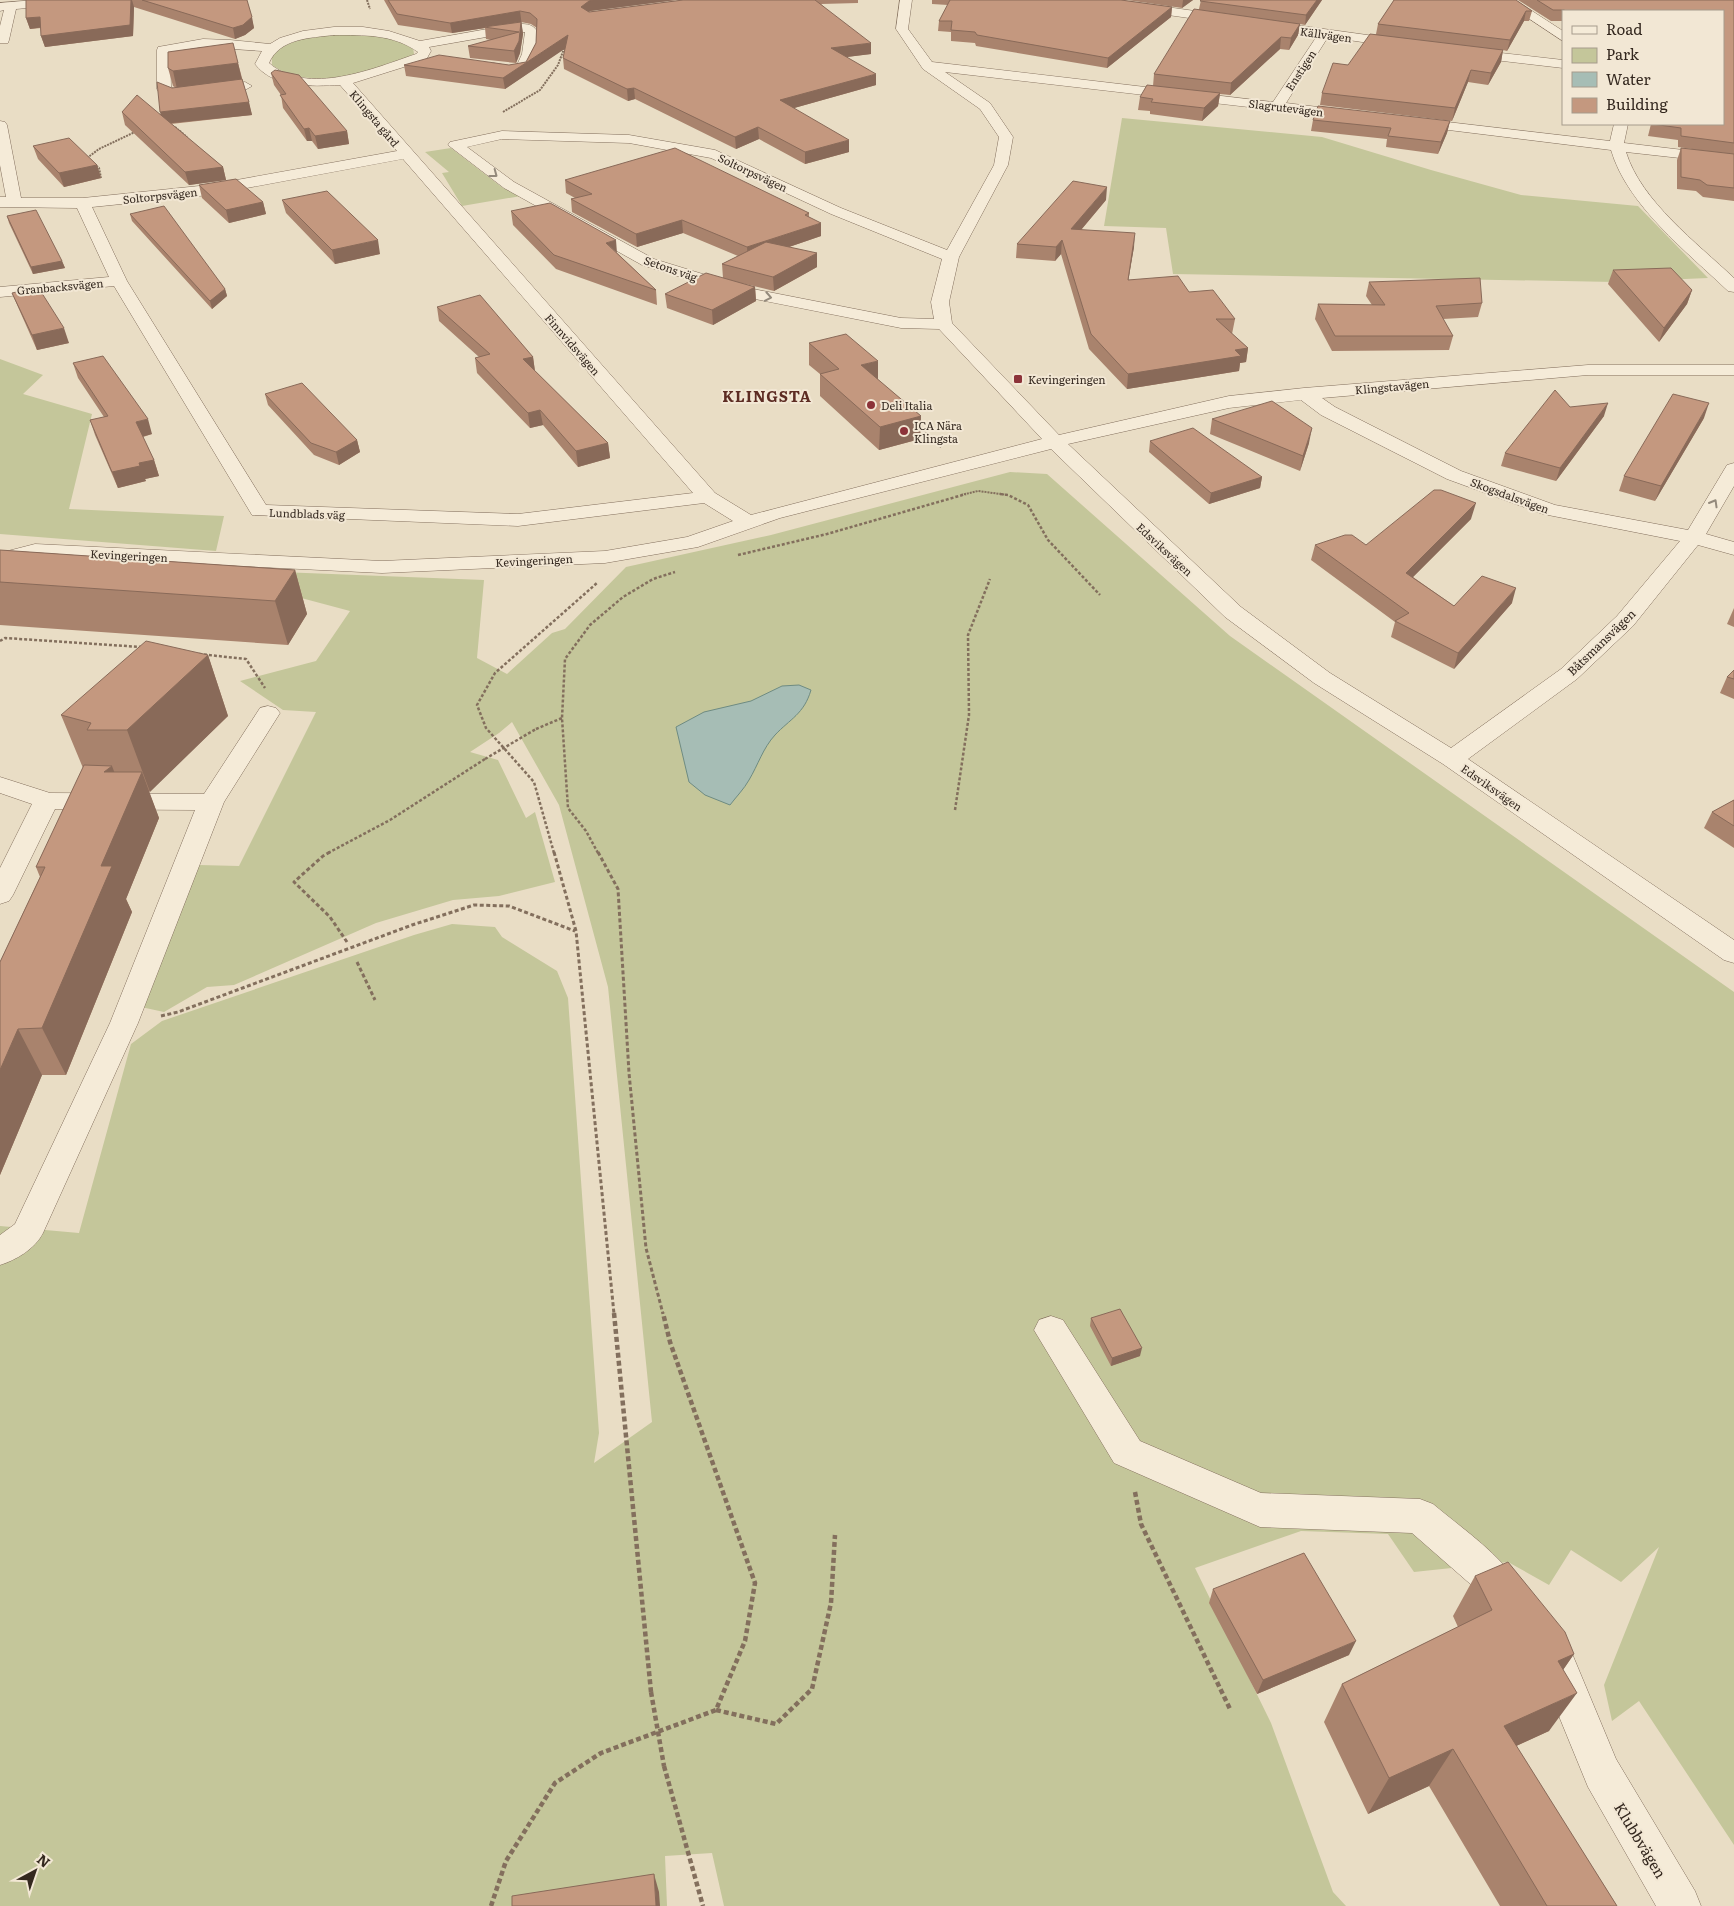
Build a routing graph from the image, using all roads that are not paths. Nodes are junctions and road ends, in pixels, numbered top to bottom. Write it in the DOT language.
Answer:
graph roads {
  1 [pos="74,0"];
  2 [pos="906,0"];
  3 [pos="1090,0"];
  4 [pos="1507,0"];
  5 [pos="5,7"];
  6 [pos="1324,34"];
  7 [pos="1562,36"];
  8 [pos="4,40"];
  9 [pos="1413,46"];
  10 [pos="270,48"];
  11 [pos="421,51"];
  12 [pos="1452,51"];
  13 [pos="439,59"];
  14 [pos="1562,64"];
  15 [pos="484,66"];
  16 [pos="928,66"];
  17 [pos="344,81"];
  18 [pos="246,86"];
  19 [pos="1277,106"];
  20 [pos="1364,116"];
  21 [pos="1402,121"];
  22 [pos="1621,125"];
  23 [pos="0,126"];
  24 [pos="455,145"];
  25 [pos="1617,146"];
  26 [pos="407,154"];
  27 [pos="1734,160"];
  28 [pos="7,202"];
  29 [pos="83,203"];
  30 [pos="951,257"];
  31 [pos="119,281"];
  32 [pos="1734,287"];
  33 [pos="0,292"];
  34 [pos="944,324"];
  35 [pos="1734,370"];
  36 [pos="1304,394"];
  37 [pos="1054,441"];
  38 [pos="1734,469"];
  39 [pos="708,497"];
  40 [pos="749,522"];
  41 [pos="1694,537"];
  42 [pos="1734,550"];
  43 [pos="0,560"];
  44 [pos="268,713"];
  45 [pos="1452,759"];
  46 [pos="0,785"];
  47 [pos="46,801"];
  48 [pos="211,802"];
  49 [pos="0,894"];
  50 [pos="1734,953"];
  51 [pos="0,1252"];
  52 [pos="1051,1330"];
  53 [pos="1680,1906"];
  1 -- 5 [label="street"];
  2 -- 16 [label="street"];
  3 -- 6 [label="street, Källvägen"];
  4 -- 7 [label="street"];
  5 -- 8 [label="street"];
  6 -- 9 [label="street, Källvägen"];
  6 -- 19 [label="street, Enstigen"];
  10 -- 11 [label="street, Klingsta gård"];
  10 -- 17 [label="street, Klingsta gård"];
  10 -- 18 [label="street"];
  11 -- 13 [label="street, Klingsta gård"];
  11 -- 15 [label="street, Klingsta gård"];
  11 -- 17 [label="street, Klingsta gård"];
  12 -- 14 [label="street"];
  16 -- 19 [label="street, Slagrutevägen"];
  16 -- 30 [label="street"];
  17 -- 26 [label="street, Klingsta gård"];
  19 -- 20 [label="street, Slagrutevägen"];
  21 -- 25 [label="street"];
  22 -- 25 [label="street"];
  23 -- 28 [label="street"];
  24 -- 30 [label="street, Soltorpsvägen"];
  24 -- 34 [label="street, Setons väg, one-way"];
  25 -- 27 [label="street"];
  25 -- 32 [label="street"];
  26 -- 29 [label="street, Soltorpsvägen"];
  26 -- 39 [label="street, Finnvidsvägen"];
  28 -- 29 [label="street, Soltorpsvägen"];
  29 -- 31 [label="street, Lundblads väg"];
  30 -- 34 [label="street"];
  31 -- 33 [label="street, Granbacksvägen"];
  31 -- 39 [label="street, Lundblads väg"];
  34 -- 37 [label="street, Edsviksvägen"];
  35 -- 36 [label="street, Klingstavägen"];
  36 -- 37 [label="street, Klingstavägen"];
  36 -- 41 [label="street, Skogsdalsvägen"];
  37 -- 40 [label="street, Kevingeringen"];
  37 -- 45 [label="street, Edsviksvägen"];
  41 -- 38 [label="street, Båtsmansvägen, one-way"];
  39 -- 40 [label="street, Finnvidsvägen"];
  40 -- 43 [label="street, Kevingeringen"];
  41 -- 42 [label="street, Skogsdalsvägen"];
  41 -- 45 [label="street, Båtsmansvägen"];
  44 -- 48 [label="street"];
  45 -- 50 [label="street, Edsviksvägen"];
  46 -- 47 [label="street"];
  47 -- 48 [label="street"];
  47 -- 49 [label="street"];
  48 -- 51 [label="street"];
  52 -- 53 [label="street, Klubbvägen"];
}
